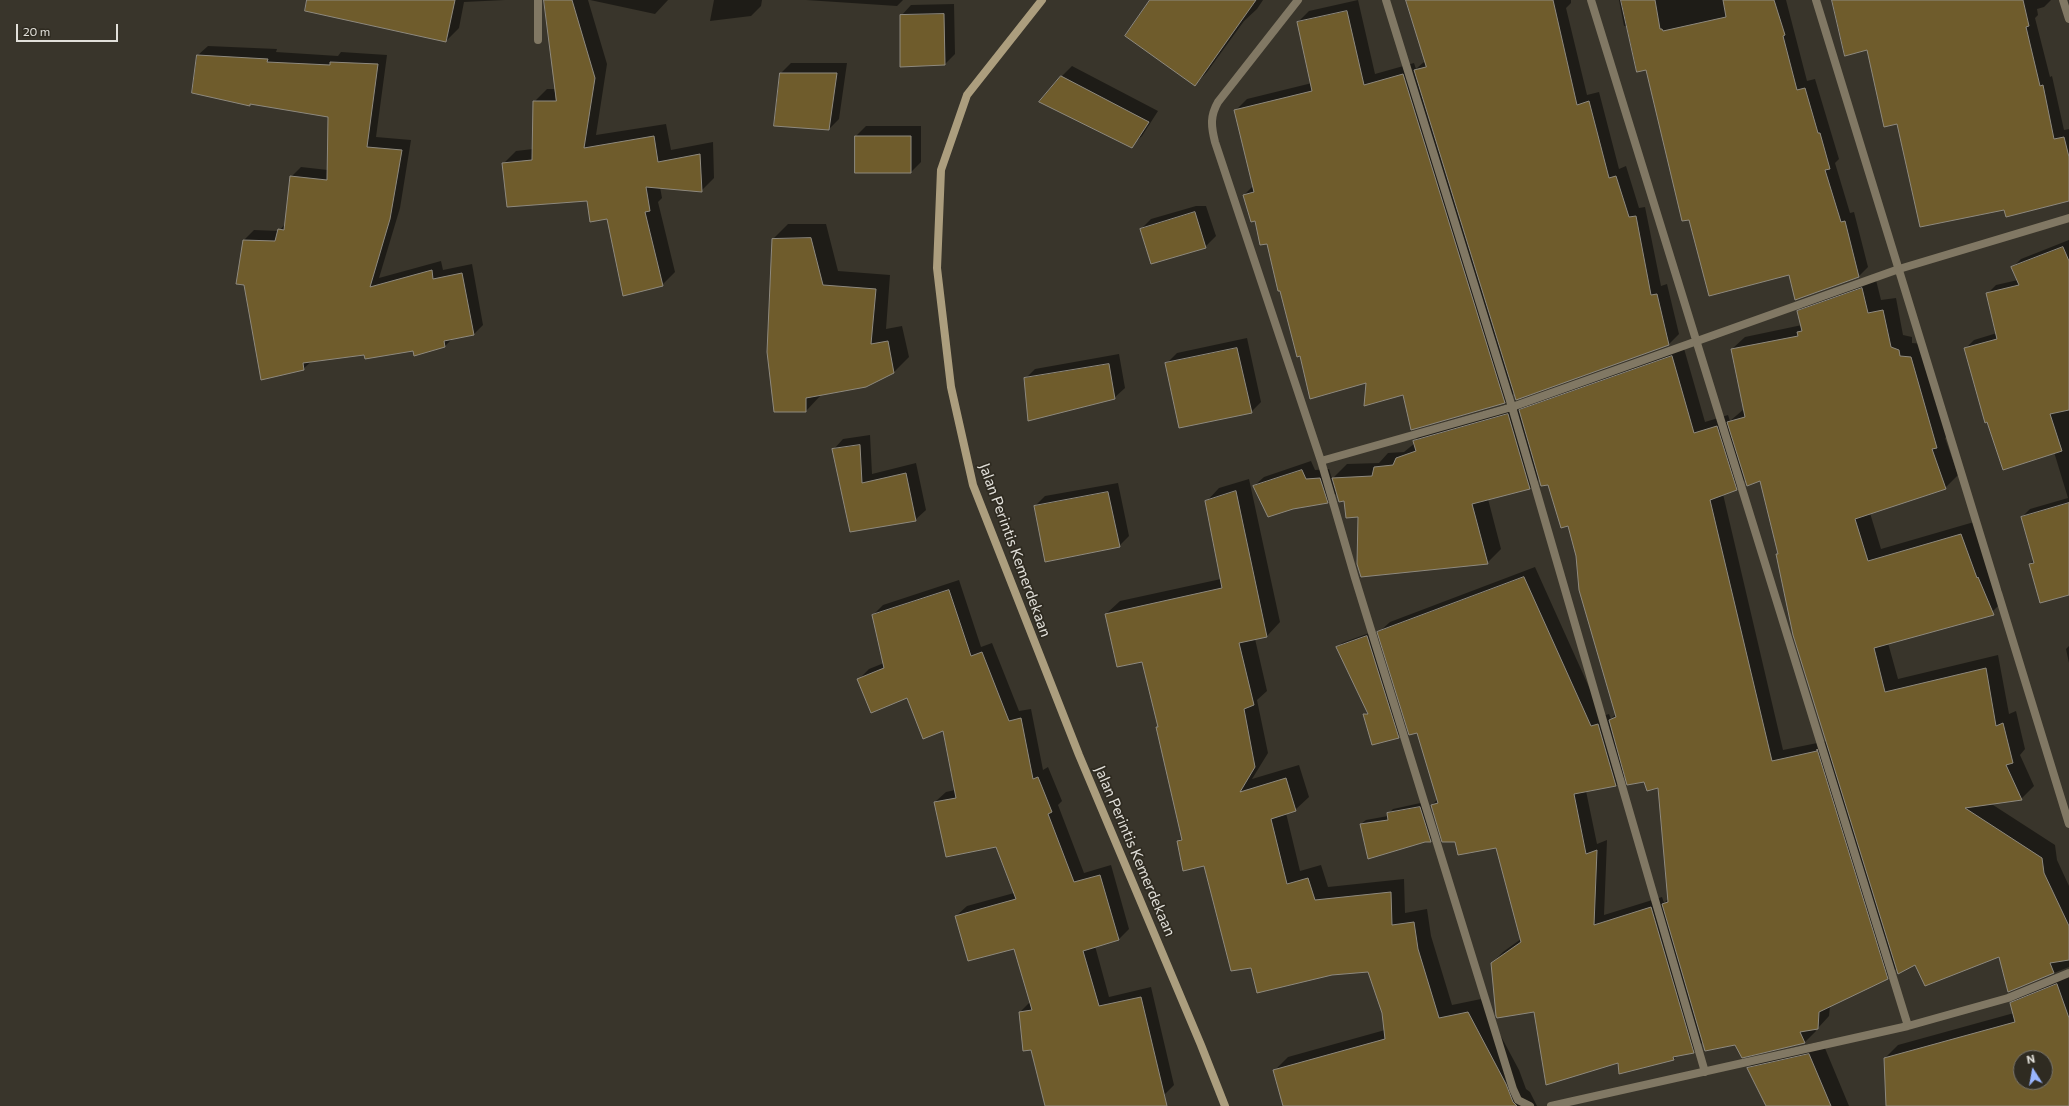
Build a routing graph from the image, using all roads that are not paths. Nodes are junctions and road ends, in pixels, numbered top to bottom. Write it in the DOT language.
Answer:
graph roads {
  1 [pos="538,0"];
  2 [pos="1042,0"];
  3 [pos="1298,0"];
  4 [pos="1386,0"];
  5 [pos="1591,0"];
  6 [pos="1816,0"];
  7 [pos="2062,0"];
  8 [pos="2069,19"];
  9 [pos="538,40"];
  10 [pos="2069,218"];
  11 [pos="1899,269"];
  12 [pos="1696,340"];
  13 [pos="1512,407"];
  14 [pos="1321,462"];
  15 [pos="2069,824"];
  16 [pos="2069,974"];
  17 [pos="1908,1026"];
  18 [pos="1705,1072"];
  19 [pos="1225,1106"];
  20 [pos="1530,1106"];
  21 [pos="1551,1106"];
  1 -- 9 [label="street"];
  2 -- 19 [label="street, Jalan Perintis Kemerdekaan"];
  3 -- 14 [label="street"];
  4 -- 13 [label="street"];
  5 -- 12 [label="street"];
  6 -- 11 [label="street"];
  7 -- 8 [label="street"];
  10 -- 11 [label="street"];
  11 -- 12 [label="street"];
  11 -- 15 [label="street"];
  12 -- 13 [label="street"];
  12 -- 17 [label="street"];
  13 -- 14 [label="street"];
  13 -- 18 [label="street"];
  14 -- 20 [label="street"];
  16 -- 17 [label="street"];
  17 -- 18 [label="street"];
  18 -- 21 [label="street"];
}
